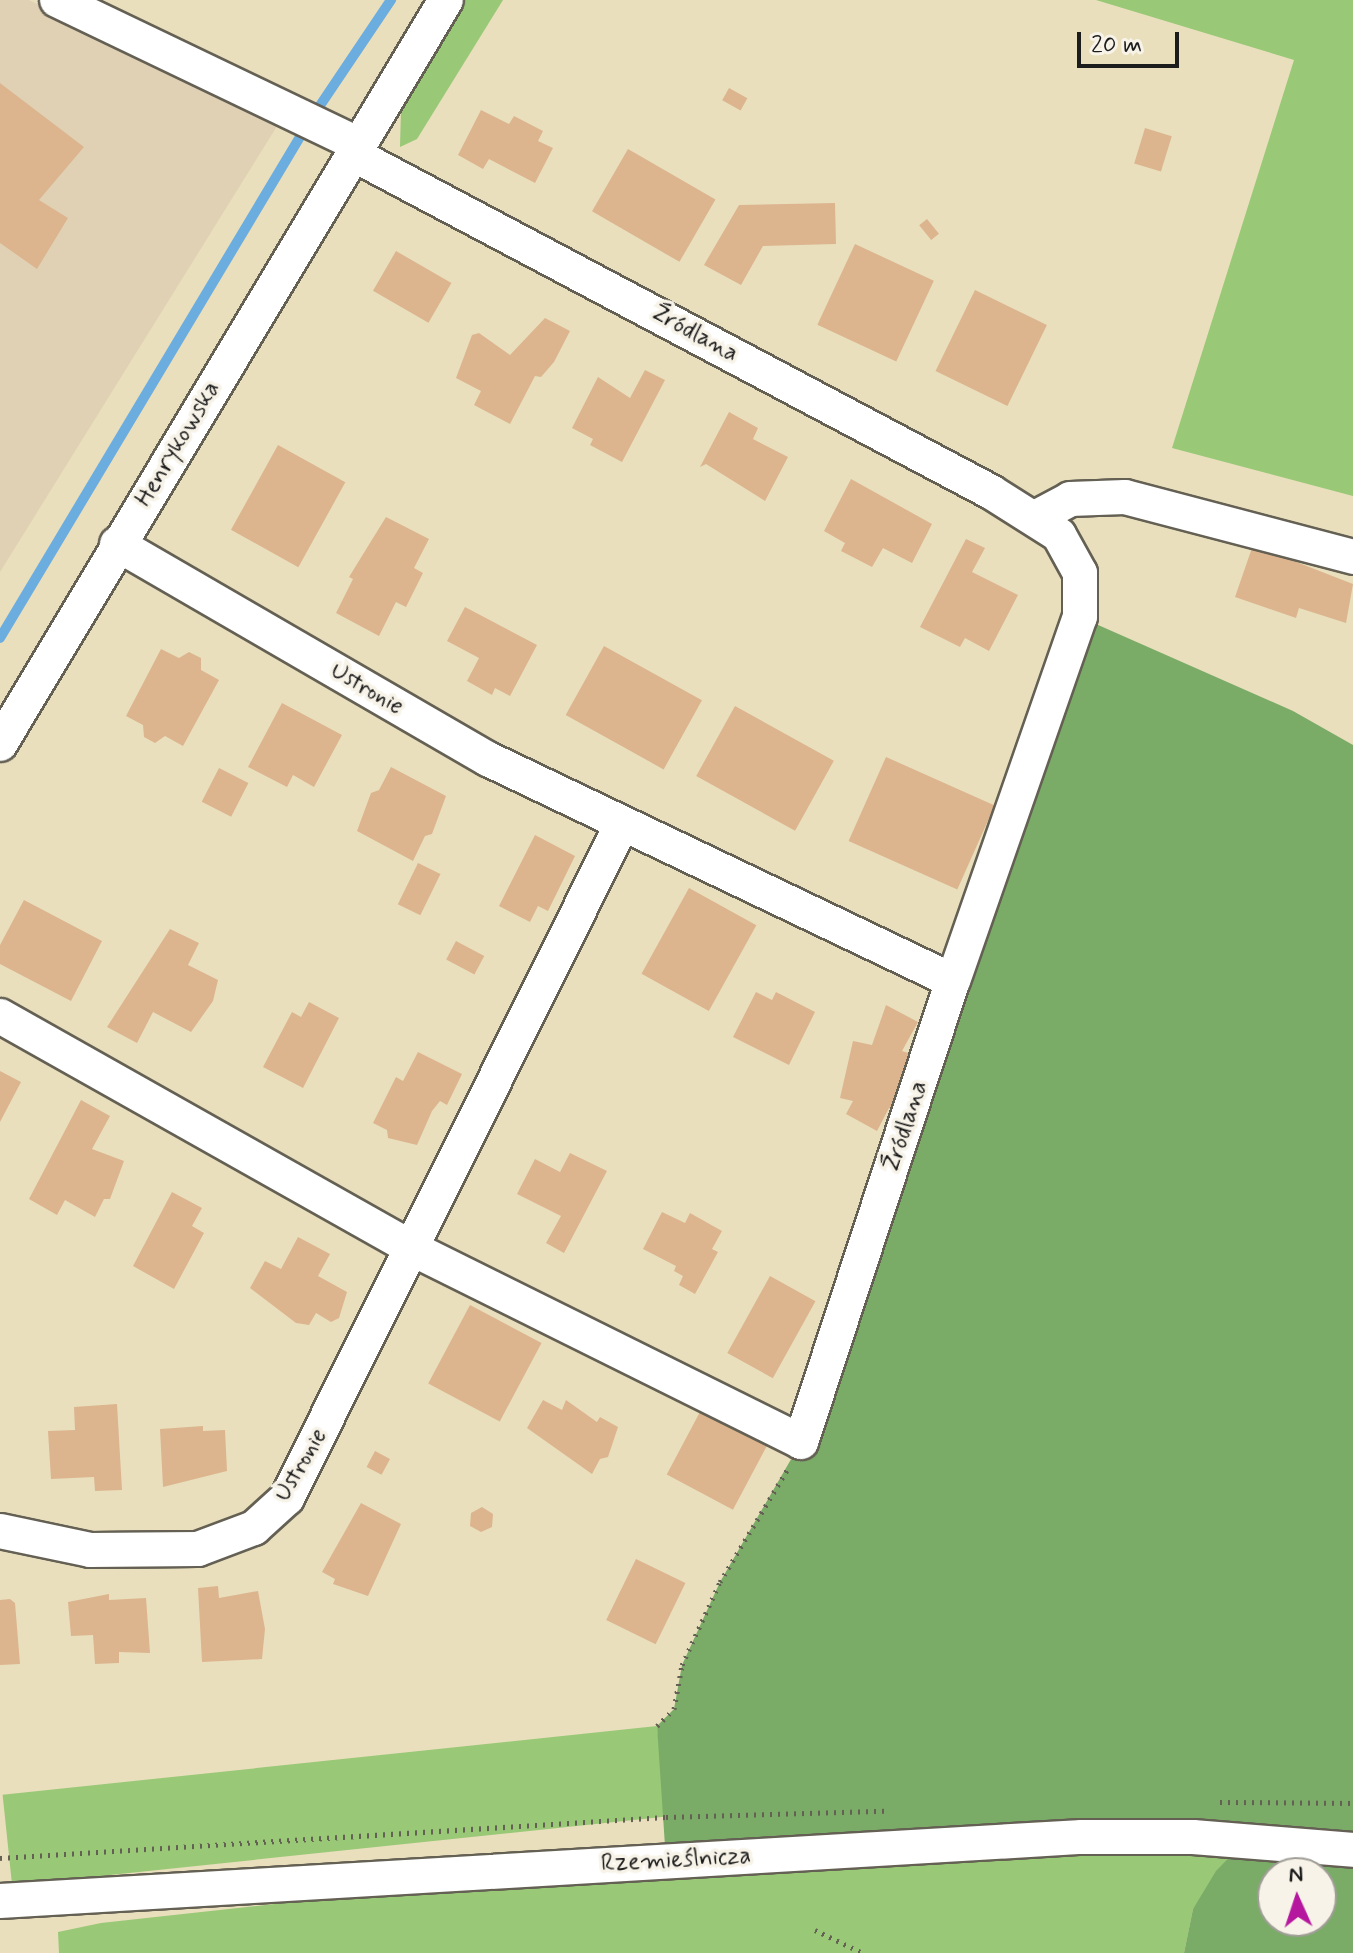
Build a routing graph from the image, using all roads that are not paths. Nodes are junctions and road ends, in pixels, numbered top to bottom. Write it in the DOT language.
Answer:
graph roads {
  1 [pos="57,0"];
  2 [pos="446,0"];
  3 [pos="356,149"];
  4 [pos="1035,518"];
  5 [pos="117,544"];
  6 [pos="1353,557"];
  7 [pos="0,744"];
  8 [pos="622,824"];
  9 [pos="953,981"];
  10 [pos="0,1016"];
  11 [pos="415,1250"];
  12 [pos="0,1531"];
  13 [pos="1353,1850"];
  14 [pos="0,1901"];
  1 -- 3 [label="street"];
  2 -- 3 [label="street, Henrykowska"];
  3 -- 4 [label="street, Źródlana"];
  3 -- 5 [label="street, Henrykowska"];
  4 -- 6 [label="street"];
  4 -- 9 [label="street, Źródlana"];
  5 -- 7 [label="street, Henrykowska"];
  5 -- 8 [label="street, Ustronie"];
  8 -- 9 [label="street, Ustronie"];
  8 -- 11 [label="street, Ustronie"];
  9 -- 11 [label="street, Źródlana"];
  10 -- 11 [label="street"];
  11 -- 12 [label="street, Ustronie"];
  13 -- 14 [label="street, Rzemieślnicza"];
}
